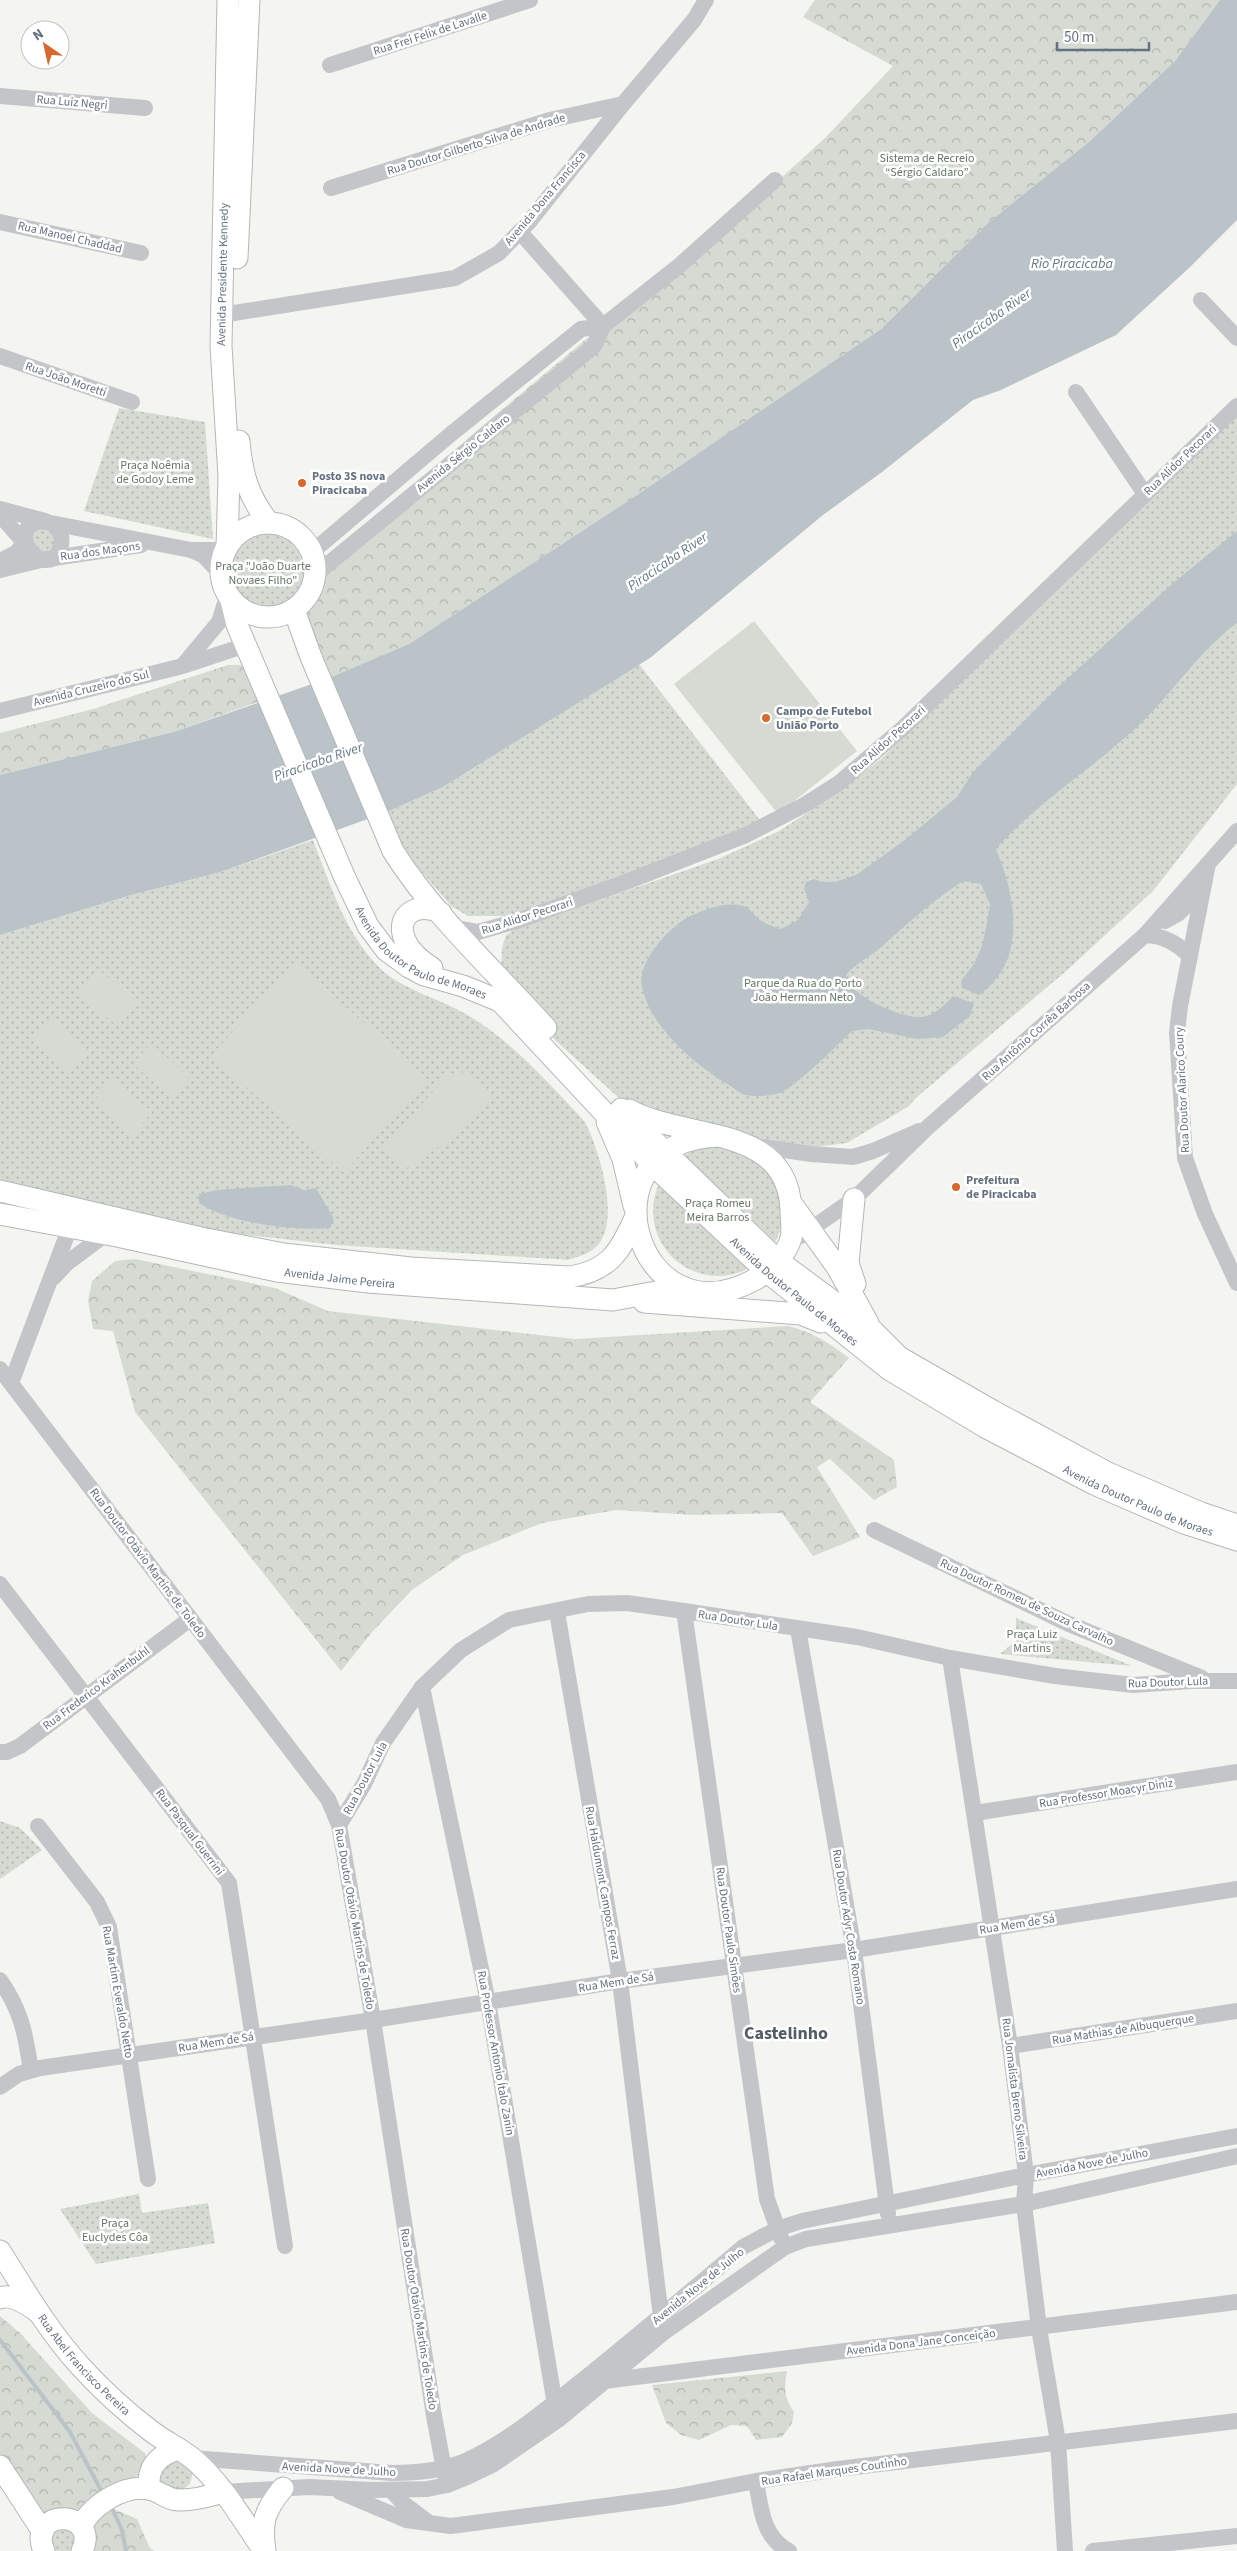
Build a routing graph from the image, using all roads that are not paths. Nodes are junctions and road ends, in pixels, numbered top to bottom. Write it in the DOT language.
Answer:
graph roads {
  1 [pos="228,0"];
  2 [pos="249,0"];
  3 [pos="530,0"];
  4 [pos="706,0"];
  5 [pos="330,65"];
  6 [pos="0,96"];
  7 [pos="623,104"];
  8 [pos="145,108"];
  9 [pos="775,180"];
  10 [pos="330,188"];
  11 [pos="0,222"];
  12 [pos="520,232"];
  13 [pos="141,253"];
  14 [pos="1201,300"];
  15 [pos="234,312"];
  16 [pos="603,326"];
  17 [pos="1237,338"];
  18 [pos="0,356"];
  19 [pos="1076,392"];
  20 [pos="132,402"];
  21 [pos="1237,406"];
  22 [pos="1145,494"];
  23 [pos="0,509"];
  24 [pos="0,515"];
  25 [pos="50,523"];
  26 [pos="269,523"];
  27 [pos="22,542"];
  28 [pos="154,543"];
  29 [pos="227,549"];
  30 [pos="191,550"];
  31 [pos="312,552"];
  32 [pos="44,559"];
  33 [pos="0,561"];
  34 [pos="0,570"];
  35 [pos="316,574"];
  36 [pos="227,590"];
  37 [pos="289,612"];
  38 [pos="246,645"];
  39 [pos="183,666"];
  40 [pos="0,711"];
  41 [pos="1233,836"];
  42 [pos="1208,863"];
  43 [pos="1202,889"];
  44 [pos="447,920"];
  45 [pos="1145,935"];
  46 [pos="1190,956"];
  47 [pos="463,986"];
  48 [pos="607,1104"];
  49 [pos="928,1127"];
  50 [pos="717,1136"];
  51 [pos="750,1145"];
  52 [pos="659,1159"];
  53 [pos="0,1191"];
  54 [pos="854,1200"];
  55 [pos="791,1203"];
  56 [pos="0,1214"];
  57 [pos="635,1214"];
  58 [pos="105,1225"];
  59 [pos="73,1228"];
  60 [pos="810,1229"];
  61 [pos="777,1258"];
  62 [pos="52,1278"];
  63 [pos="1237,1283"];
  64 [pos="690,1289"];
  65 [pos="613,1300"];
  66 [pos="725,1308"];
  67 [pos="873,1332"];
  68 [pos="842,1333"];
  69 [pos="0,1369"];
  70 [pos="11,1384"];
  71 [pos="1237,1525"];
  72 [pos="874,1530"];
  73 [pos="1237,1540"];
  74 [pos="0,1584"];
  75 [pos="684,1611"];
  76 [pos="557,1612"];
  77 [pos="190,1619"];
  78 [pos="798,1629"];
  79 [pos="950,1658"];
  80 [pos="1210,1681"];
  81 [pos="1237,1681"];
  82 [pos="422,1687"];
  83 [pos="86,1696"];
  84 [pos="0,1752"];
  85 [pos="1237,1772"];
  86 [pos="975,1813"];
  87 [pos="339,1825"];
  88 [pos="38,1826"];
  89 [pos="1237,1890"];
  90 [pos="992,1928"];
  91 [pos="854,1950"];
  92 [pos="733,1966"];
  93 [pos="0,1980"];
  94 [pos="620,1981"];
  95 [pos="488,2002"];
  96 [pos="1237,2011"];
  97 [pos="373,2020"];
  98 [pos="253,2036"];
  99 [pos="1010,2046"];
  100 [pos="128,2055"];
  101 [pos="31,2070"];
  102 [pos="0,2087"];
  103 [pos="1237,2136"];
  104 [pos="1237,2156"];
  105 [pos="1026,2175"];
  106 [pos="148,2179"];
  107 [pos="887,2203"];
  108 [pos="1024,2204"];
  109 [pos="889,2226"];
  110 [pos="777,2230"];
  111 [pos="285,2246"];
  112 [pos="785,2247"];
  113 [pos="0,2251"];
  114 [pos="0,2262"];
  115 [pos="0,2272"];
  116 [pos="2,2297"];
  117 [pos="1237,2302"];
  118 [pos="39,2312"];
  119 [pos="660,2316"];
  120 [pos="1038,2328"];
  121 [pos="663,2333"];
  122 [pos="604,2381"];
  123 [pos="555,2402"];
  124 [pos="558,2420"];
  125 [pos="1237,2421"];
  126 [pos="1058,2442"];
  127 [pos="192,2459"];
  128 [pos="0,2466"];
  129 [pos="443,2469"];
  130 [pos="756,2481"];
  131 [pos="447,2485"];
  132 [pos="330,2487"];
  133 [pos="283,2488"];
  134 [pos="149,2489"];
  135 [pos="392,2491"];
  136 [pos="223,2492"];
  137 [pos="195,2499"];
  138 [pos="432,2525"];
  139 [pos="81,2527"];
  140 [pos="1237,2536"];
  141 [pos="43,2546"];
  142 [pos="82,2551"];
  143 [pos="264,2551"];
  144 [pos="789,2551"];
  145 [pos="1065,2551"];
  146 [pos="1093,2551"];
  1 -- 29 [label="main road, Avenida Presidente Kennedy"];
  2 -- 15 [label="main road, Avenida Presidente Kennedy"];
  3 -- 5 [label="street, Rua Frei Felix de Lavalle"];
  4 -- 7 [label="street, Avenida Dona Francisca"];
  6 -- 8 [label="street, Rua Luiz Negri"];
  7 -- 10 [label="street, Rua Doutor Gilberto Silva de Andrade"];
  7 -- 12 [label="street, Avenida Dona Francisca"];
  9 -- 16 [label="street, Avenida Sérgio Caldaro"];
  11 -- 13 [label="street, Rua Manoel Chaddad"];
  12 -- 15 [label="street, Avenida Dona Francisca"];
  12 -- 16 [label="street"];
  14 -- 17 [label="street"];
  15 -- 26 [label="main road, Avenida Presidente Kennedy"];
  16 -- 31 [label="street, Avenida Sérgio Caldaro"];
  16 -- 35 [label="street, Avenida Sérgio Caldaro"];
  18 -- 20 [label="street, Rua João Moretti"];
  19 -- 22 [label="street"];
  21 -- 22 [label="street, Rua Alidor Pecorari"];
  22 -- 44 [label="street, Rua Alidor Pecorari"];
  23 -- 25 [label="street, Rua dos Maçons"];
  24 -- 27 [label="street"];
  25 -- 27 [label="street"];
  25 -- 28 [label="street, Rua dos Maçons"];
  25 -- 32 [label="street"];
  26 -- 29 [label="main road"];
  26 -- 31 [label="main road"];
  27 -- 32 [label="street"];
  27 -- 33 [label="street"];
  28 -- 30 [label="street, Rua dos Maçons"];
  28 -- 32 [label="street, Rua dos Maçons"];
  29 -- 30 [label="street, Rua dos Maçons"];
  29 -- 36 [label="main road"];
  30 -- 36 [label="street, Rua dos Maçons"];
  31 -- 35 [label="main road"];
  32 -- 34 [label="street, Rua dos Maçons"];
  35 -- 37 [label="main road"];
  36 -- 37 [label="main road"];
  36 -- 38 [label="main road, Avenida Doutor Paulo de Moraes"];
  36 -- 39 [label="street"];
  37 -- 38 [label="main road"];
  37 -- 44 [label="main road, Avenida Doutor Paulo de Moraes"];
  38 -- 39 [label="street, Avenida Cruzeiro do Sul"];
  38 -- 47 [label="main road, Avenida Doutor Paulo de Moraes"];
  39 -- 40 [label="street, Avenida Cruzeiro do Sul"];
  41 -- 42 [label="street, Rua Antônio Corrêa Barbosa"];
  41 -- 43 [label="street"];
  42 -- 43 [label="street, Rua Doutor Alarico Coury"];
  42 -- 45 [label="street, Rua Antônio Corrêa Barbosa"];
  43 -- 45 [label="street, Rua Antônio Corrêa Barbosa"];
  43 -- 46 [label="street, Rua Doutor Alarico Coury"];
  44 -- 47 [label="main road"];
  44 -- 48 [label="main road, Avenida Doutor Paulo de Moraes"];
  45 -- 46 [label="street"];
  45 -- 49 [label="street, Rua Antônio Corrêa Barbosa"];
  46 -- 63 [label="street, Rua Doutor Alarico Coury"];
  47 -- 48 [label="main road, Avenida Doutor Paulo de Moraes"];
  48 -- 50 [label="main road"];
  48 -- 52 [label="main road, Avenida Doutor Paulo de Moraes"];
  48 -- 57 [label="main road"];
  49 -- 51 [label="street, Rua Antônio Corrêa Barbosa"];
  49 -- 54 [label="street, Rua Antônio Corrêa Barbosa"];
  50 -- 51 [label="main road"];
  50 -- 52 [label="main road"];
  51 -- 55 [label="main road"];
  52 -- 57 [label="main road"];
  52 -- 61 [label="main road, Avenida Doutor Paulo de Moraes"];
  53 -- 58 [label="main road, Avenida Jaime Pereira"];
  54 -- 60 [label="street, Rua Antônio Corrêa Barbosa"];
  54 -- 67 [label="main road"];
  55 -- 60 [label="main road"];
  55 -- 61 [label="main road"];
  56 -- 59 [label="main road, Avenida Jaime Pereira"];
  57 -- 58 [label="main road, Avenida Jaime Pereira"];
  57 -- 64 [label="main road"];
  58 -- 59 [label="main road, Avenida Jaime Pereira"];
  58 -- 62 [label="street"];
  58 -- 65 [label="main road, Avenida Jaime Pereira"];
  59 -- 62 [label="street"];
  60 -- 61 [label="street, Rua Antônio Corrêa Barbosa"];
  60 -- 67 [label="main road"];
  61 -- 64 [label="main road, Avenida Jaime Pereira"];
  61 -- 67 [label="main road, Avenida Doutor Paulo de Moraes"];
  61 -- 68 [label="main road, Avenida Doutor Paulo de Moraes"];
  62 -- 70 [label="street"];
  64 -- 65 [label="main road, Avenida Jaime Pereira"];
  64 -- 66 [label="main road"];
  65 -- 66 [label="main road"];
  66 -- 68 [label="main road"];
  67 -- 71 [label="main road, Avenida Doutor Paulo de Moraes"];
  68 -- 73 [label="main road, Avenida Doutor Paulo de Moraes"];
  69 -- 70 [label="street, Rua Doutor Otávio Martins de Toledo"];
  70 -- 77 [label="street, Rua Doutor Otávio Martins de Toledo"];
  72 -- 80 [label="street, Rua Doutor Romeu de Souza Carvalho"];
  74 -- 83 [label="street, Rua Pasqual Guerrini"];
  75 -- 76 [label="street, Rua Doutor Lula"];
  75 -- 78 [label="street, Rua Doutor Lula"];
  75 -- 92 [label="street, Rua Doutor Paulo Simões"];
  76 -- 82 [label="street, Rua Doutor Lula"];
  76 -- 94 [label="street, Rua Haldumont Campos Ferraz"];
  77 -- 83 [label="street, Rua Frederico Krahenbuhl"];
  77 -- 87 [label="street, Rua Doutor Otávio Martins de Toledo"];
  78 -- 79 [label="street, Rua Doutor Lula"];
  78 -- 91 [label="street, Rua Doutor Adyr Costa Romano"];
  79 -- 80 [label="street, Rua Doutor Lula"];
  79 -- 86 [label="street, Rua Jornalista Breno Silveira"];
  80 -- 81 [label="street, Rua Doutor Lula"];
  82 -- 87 [label="street, Rua Doutor Lula"];
  82 -- 95 [label="street, Rua Professor Antonio Ítalo Zanin"];
  83 -- 84 [label="street, Rua Frederico Krahenbuhl"];
  83 -- 98 [label="street, Rua Pasqual Guerrini"];
  85 -- 86 [label="street, Rua Professor Moacyr Diniz"];
  86 -- 90 [label="street, Rua Jornalista Breno Silveira"];
  87 -- 97 [label="street, Rua Doutor Otávio Martins de Toledo"];
  88 -- 100 [label="street, Rua Martim Everaldo Netto"];
  89 -- 90 [label="street, Rua Mem de Sá"];
  90 -- 91 [label="street, Rua Mem de Sá"];
  90 -- 99 [label="street, Rua Jornalista Breno Silveira"];
  91 -- 92 [label="street, Rua Mem de Sá"];
  91 -- 107 [label="street, Rua Doutor Adyr Costa Romano"];
  92 -- 94 [label="street, Rua Mem de Sá"];
  92 -- 110 [label="street, Rua Doutor Paulo Simões"];
  93 -- 101 [label="street"];
  94 -- 95 [label="street, Rua Mem de Sá"];
  94 -- 119 [label="street, Rua Haldumont Campos Ferraz"];
  95 -- 97 [label="street, Rua Mem de Sá"];
  95 -- 123 [label="street, Rua Professor Antonio Ítalo Zanin"];
  96 -- 99 [label="street, Rua Mathias de Albuquerque"];
  97 -- 98 [label="street, Rua Mem de Sá"];
  97 -- 129 [label="street, Rua Doutor Otávio Martins de Toledo"];
  98 -- 100 [label="street, Rua Mem de Sá"];
  98 -- 111 [label="street, Rua Pasqual Guerrini"];
  99 -- 105 [label="street, Rua Jornalista Breno Silveira"];
  100 -- 101 [label="street, Rua Mem de Sá"];
  100 -- 106 [label="street, Rua Martim Everaldo Netto"];
  101 -- 102 [label="street, Rua Mem de Sá"];
  103 -- 105 [label="street, Avenida Nove de Julho"];
  104 -- 108 [label="street, Avenida Nove de Julho"];
  105 -- 107 [label="street, Avenida Nove de Julho"];
  105 -- 108 [label="street, Rua Jornalista Breno Silveira"];
  107 -- 109 [label="street, Rua Doutor Adyr Costa Romano"];
  107 -- 110 [label="street, Avenida Nove de Julho"];
  108 -- 109 [label="street, Avenida Nove de Julho"];
  108 -- 120 [label="street, Rua Jornalista Breno Silveira"];
  109 -- 112 [label="street, Avenida Nove de Julho"];
  110 -- 112 [label="street, Rua Doutor Paulo Simões"];
  110 -- 119 [label="street, Avenida Nove de Julho"];
  112 -- 121 [label="street, Avenida Nove de Julho"];
  113 -- 118 [label="main road, Rua Abel Francisco Pereira"];
  114 -- 115 [label="main road"];
  116 -- 118 [label="main road"];
  117 -- 120 [label="street, Avenida Dona Jane Conceição"];
  118 -- 127 [label="main road, Rua Abel Francisco Pereira"];
  119 -- 121 [label="street, Rua Haldumont Campos Ferraz"];
  119 -- 123 [label="street, Avenida Nove de Julho"];
  120 -- 122 [label="street, Avenida Dona Jane Conceição"];
  120 -- 126 [label="street, Rua Jornalista Breno Silveira"];
  121 -- 122 [label="street, Avenida Nove de Julho"];
  122 -- 124 [label="street, Avenida Nove de Julho"];
  123 -- 124 [label="street, Rua Professor Antonio Ítalo Zanin"];
  123 -- 129 [label="street, Avenida Nove de Julho"];
  124 -- 131 [label="street, Avenida Nove de Julho"];
  125 -- 126 [label="street, Rua Rafael Marques Coutinho"];
  126 -- 130 [label="street, Rua Rafael Marques Coutinho"];
  126 -- 145 [label="street, Rua Jornalista Breno Silveira"];
  127 -- 129 [label="street, Avenida Nove de Julho"];
  127 -- 134 [label="main road"];
  127 -- 136 [label="main road, Rua Abel Francisco Pereira"];
  127 -- 137 [label="main road"];
  128 -- 141 [label="main road"];
  129 -- 131 [label="street, Rua Doutor Otávio Martins de Toledo"];
  130 -- 138 [label="street, Rua Rafael Marques Coutinho"];
  130 -- 144 [label="street"];
  131 -- 135 [label="street, Avenida Nove de Julho"];
  132 -- 133 [label="street, Avenida Nove de Julho"];
  132 -- 135 [label="street, Avenida Nove de Julho"];
  132 -- 138 [label="street, Rua Rafael Marques Coutinho"];
  133 -- 136 [label="street, Avenida Nove de Julho"];
  133 -- 143 [label="main road"];
  134 -- 137 [label="main road"];
  134 -- 139 [label="main road"];
  135 -- 138 [label="street"];
  136 -- 137 [label="main road"];
  136 -- 143 [label="main road, Rua Abel Francisco Pereira"];
  139 -- 141 [label="main road"];
  139 -- 142 [label="main road"];
  140 -- 146 [label="street"];
}
